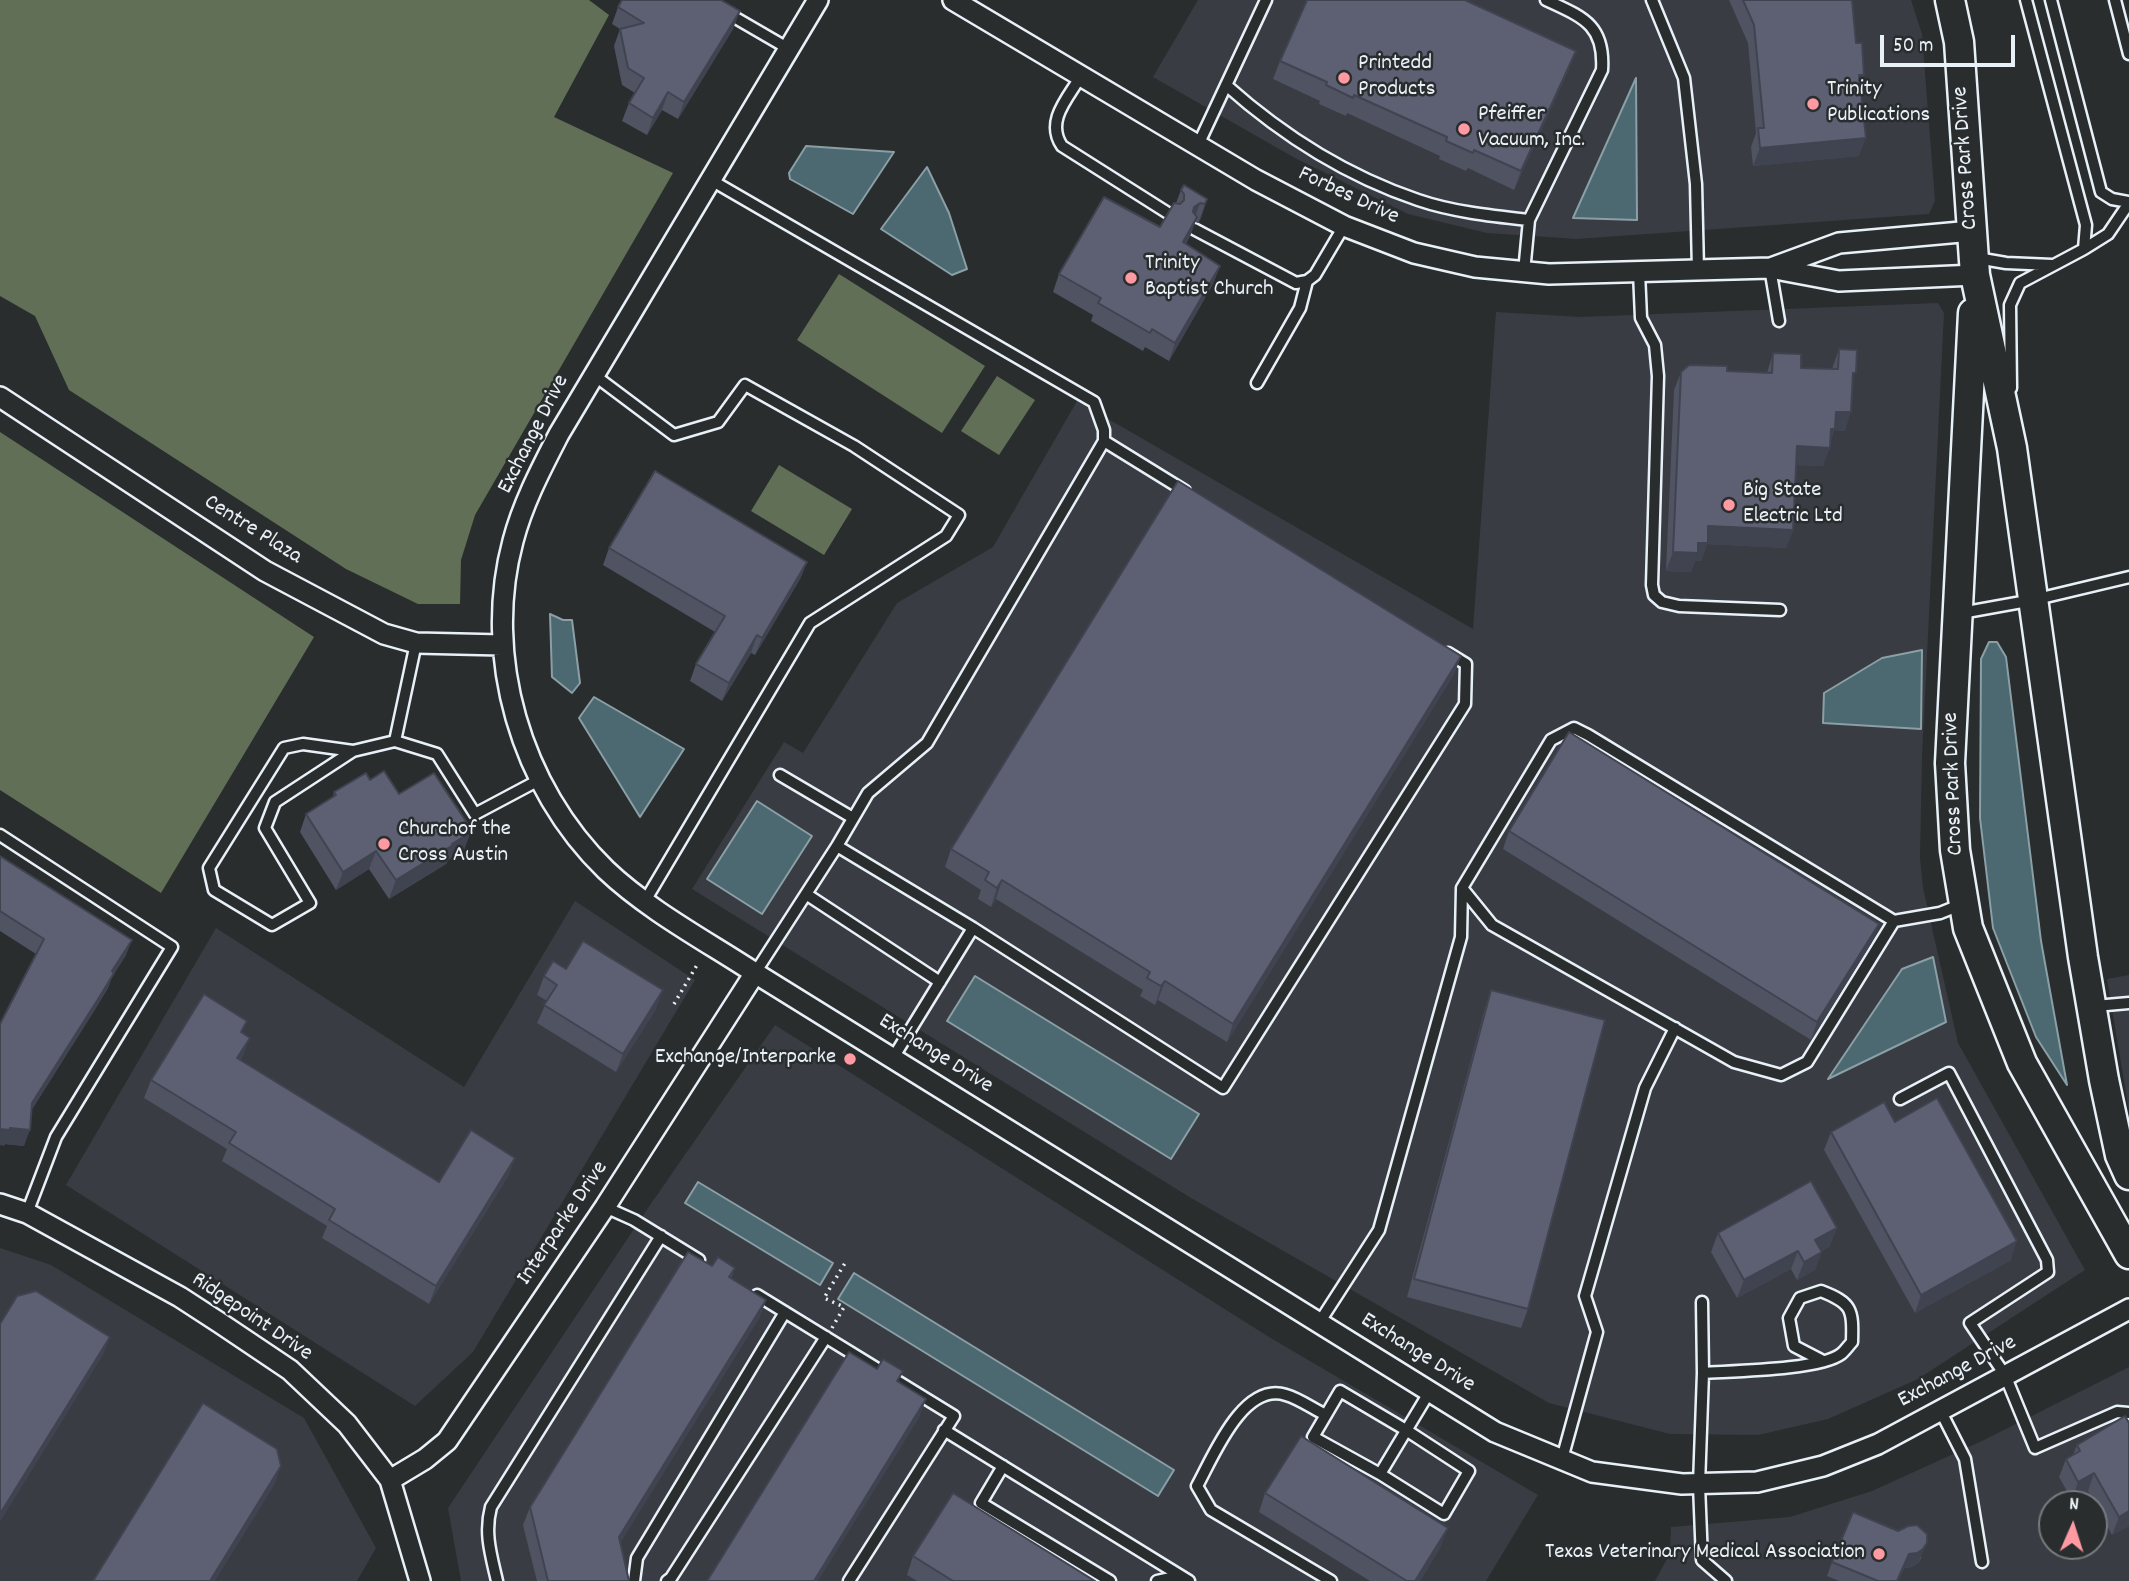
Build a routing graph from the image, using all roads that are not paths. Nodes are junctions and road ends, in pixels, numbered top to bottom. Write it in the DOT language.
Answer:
graph roads {
  1 [pos="818,0"];
  2 [pos="953,0"];
  3 [pos="1266,0"];
  4 [pos="1546,0"];
  5 [pos="1652,0"];
  6 [pos="1950,0"];
  7 [pos="2026,0"];
  8 [pos="2052,0"];
  9 [pos="2115,0"];
  10 [pos="718,7"];
  11 [pos="789,49"];
  12 [pos="2129,54"];
  13 [pos="1082,76"];
  14 [pos="1226,85"];
  15 [pos="1198,145"];
  16 [pos="711,180"];
  17 [pos="2129,202"];
  18 [pos="1171,215"];
  19 [pos="1529,220"];
  20 [pos="1344,226"];
  21 [pos="1194,229"];
  22 [pos="2084,249"];
  23 [pos="1974,255"];
  24 [pos="2052,265"];
  25 [pos="1770,268"];
  26 [pos="1698,270"];
  27 [pos="1524,272"];
  28 [pos="1639,272"];
  29 [pos="1307,281"];
  30 [pos="1779,321"];
  31 [pos="594,375"];
  32 [pos="1257,383"];
  33 [pos="0,397"];
  34 [pos="1104,441"];
  35 [pos="2011,448"];
  36 [pos="1198,499"];
  37 [pos="2129,577"];
  38 [pos="2033,600"];
  39 [pos="1780,610"];
  40 [pos="1957,614"];
  41 [pos="416,643"];
  42 [pos="502,645"];
  43 [pos="1443,650"];
  44 [pos="395,741"];
  45 [pos="353,751"];
  46 [pos="780,775"];
  47 [pos="540,780"];
  48 [pos="853,818"];
  49 [pos="0,835"];
  50 [pos="837,846"];
  51 [pos="1462,888"];
  52 [pos="806,894"];
  53 [pos="645,901"];
  54 [pos="1964,904"];
  55 [pos="1894,921"];
  56 [pos="973,928"];
  57 [pos="755,973"];
  58 [pos="940,982"];
  59 [pos="2129,1003"];
  60 [pos="2091,1006"];
  61 [pos="1675,1028"];
  62 [pos="893,1058"];
  63 [pos="1900,1099"];
  64 [pos="2129,1175"];
  65 [pos="0,1204"];
  66 [pos="605,1207"];
  67 [pos="27,1213"];
  68 [pos="661,1236"];
  69 [pos="2129,1254"];
  70 [pos="706,1264"];
  71 [pos="751,1292"];
  72 [pos="1702,1302"];
  73 [pos="2129,1309"];
  74 [pos="785,1312"];
  75 [pos="1319,1323"];
  76 [pos="826,1337"];
  77 [pos="1821,1360"];
  78 [pos="1703,1373"];
  79 [pos="2005,1375"];
  80 [pos="1430,1391"];
  81 [pos="1940,1410"];
  82 [pos="2129,1413"];
  83 [pos="1326,1415"];
  84 [pos="944,1430"];
  85 [pos="1406,1430"];
  86 [pos="1562,1460"];
  87 [pos="1003,1466"];
  88 [pos="1380,1474"];
  89 [pos="390,1480"];
  90 [pos="1699,1485"];
  91 [pos="1982,1562"];
  92 [pos="1184,1578"];
  93 [pos="420,1581"];
  94 [pos="497,1581"];
  95 [pos="634,1581"];
  96 [pos="667,1581"];
  97 [pos="849,1581"];
  98 [pos="1110,1581"];
  99 [pos="1157,1581"];
  100 [pos="1331,1581"];
  101 [pos="1726,1581"];
  1 -- 11 [label="street, Exchange Drive"];
  2 -- 13 [label="street, Forbes Drive"];
  3 -- 14 [label="lane"];
  4 -- 19 [label="lane"];
  5 -- 26 [label="lane"];
  6 -- 23 [label="street, Cross Park Drive"];
  7 -- 22 [label="lane"];
  8 -- 17 [label="lane"];
  9 -- 12 [label="lane"];
  10 -- 11 [label="lane"];
  11 -- 16 [label="street, Exchange Drive"];
  13 -- 15 [label="street, Forbes Drive"];
  13 -- 18 [label="lane"];
  14 -- 15 [label="lane"];
  14 -- 19 [label="lane"];
  15 -- 20 [label="street, Forbes Drive"];
  16 -- 31 [label="street, Exchange Drive"];
  16 -- 34 [label="lane"];
  17 -- 22 [label="lane"];
  19 -- 27 [label="lane"];
  20 -- 27 [label="street, Forbes Drive"];
  20 -- 29 [label="lane"];
  21 -- 29 [label="lane"];
  22 -- 24 [label="lane"];
  23 -- 24 [label="lane"];
  23 -- 25 [label="street, Forbes Drive"];
  23 -- 25 [label="street, Forbes Drive"];
  23 -- 35 [label="street, Cross Park Drive"];
  23 -- 40 [label="street, Cross Park Drive"];
  24 -- 35 [label="lane"];
  25 -- 26 [label="street, Forbes Drive"];
  25 -- 30 [label="lane"];
  26 -- 28 [label="street, Forbes Drive"];
  27 -- 28 [label="street, Forbes Drive"];
  28 -- 39 [label="lane"];
  29 -- 32 [label="lane"];
  31 -- 42 [label="street, Exchange Drive"];
  31 -- 53 [label="lane"];
  33 -- 41 [label="street, Centre Plaza"];
  34 -- 36 [label="lane"];
  34 -- 48 [label="lane"];
  35 -- 38 [label="street, Cross Park Drive"];
  37 -- 38 [label="lane"];
  38 -- 40 [label="lane"];
  38 -- 60 [label="street, Cross Park Drive"];
  40 -- 54 [label="street, Cross Park Drive"];
  41 -- 42 [label="street, Centre Plaza"];
  41 -- 44 [label="lane"];
  42 -- 47 [label="street, Exchange Drive"];
  43 -- 56 [label="lane"];
  44 -- 45 [label="lane"];
  44 -- 47 [label="lane"];
  45 -- 45 [label="lane"];
  46 -- 48 [label="lane"];
  47 -- 53 [label="street, Exchange Drive"];
  48 -- 50 [label="lane"];
  49 -- 67 [label="lane"];
  50 -- 52 [label="lane"];
  50 -- 56 [label="lane"];
  51 -- 55 [label="lane"];
  51 -- 61 [label="lane"];
  51 -- 75 [label="lane"];
  52 -- 57 [label="lane"];
  52 -- 58 [label="lane"];
  53 -- 57 [label="street, Exchange Drive"];
  54 -- 55 [label="lane"];
  54 -- 69 [label="street, Cross Park Drive"];
  55 -- 61 [label="lane"];
  56 -- 58 [label="lane"];
  57 -- 62 [label="street, Exchange Drive"];
  57 -- 66 [label="street, Interparke Drive"];
  58 -- 62 [label="lane"];
  59 -- 60 [label="lane"];
  60 -- 64 [label="street, Cross Park Drive"];
  61 -- 86 [label="lane"];
  62 -- 75 [label="street, Exchange Drive"];
  63 -- 79 [label="lane"];
  65 -- 67 [label="street, Ridgepoint Drive"];
  66 -- 68 [label="lane"];
  66 -- 89 [label="street, Interparke Drive"];
  67 -- 89 [label="street, Ridgepoint Drive"];
  68 -- 70 [label="lane"];
  68 -- 94 [label="lane"];
  71 -- 74 [label="lane"];
  72 -- 78 [label="lane"];
  73 -- 79 [label="street, Exchange Drive"];
  74 -- 76 [label="lane"];
  74 -- 95 [label="lane"];
  75 -- 80 [label="street, Exchange Drive"];
  76 -- 84 [label="lane"];
  76 -- 96 [label="lane"];
  77 -- 77 [label="lane"];
  77 -- 78 [label="lane"];
  78 -- 90 [label="lane"];
  79 -- 81 [label="street, Exchange Drive"];
  79 -- 82 [label="lane"];
  80 -- 85 [label="lane"];
  80 -- 86 [label="street, Exchange Drive"];
  81 -- 90 [label="street, Exchange Drive"];
  81 -- 91 [label="lane"];
  83 -- 85 [label="lane"];
  83 -- 88 [label="lane"];
  83 -- 100 [label="lane"];
  84 -- 87 [label="lane"];
  84 -- 97 [label="lane"];
  85 -- 88 [label="lane"];
  85 -- 88 [label="lane"];
  86 -- 90 [label="street, Exchange Drive"];
  87 -- 92 [label="lane"];
  87 -- 98 [label="lane"];
  89 -- 93 [label="street, Ridgepoint Drive"];
  90 -- 101 [label="lane"];
  92 -- 99 [label="lane"];
}
